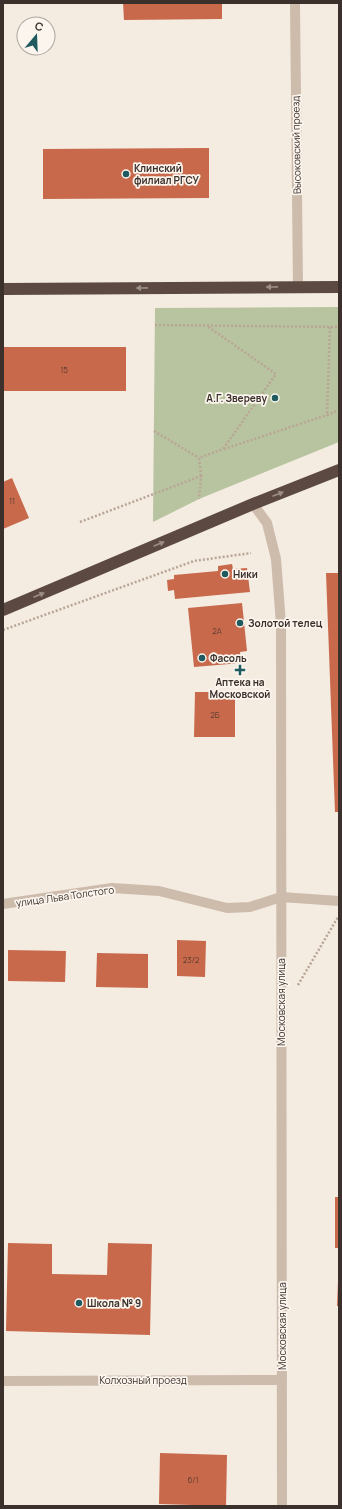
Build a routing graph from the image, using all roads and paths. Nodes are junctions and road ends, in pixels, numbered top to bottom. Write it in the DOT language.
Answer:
graph roads {
  1 [pos="294,3"];
  2 [pos="298,287"];
  3 [pos="339,287"];
  4 [pos="3,290"];
  5 [pos="155,325"];
  6 [pos="207,326"];
  7 [pos="330,327"];
  8 [pos="339,327"];
  9 [pos="339,410"];
  10 [pos="327,414"];
  11 [pos="154,431"];
  12 [pos="223,449"];
  13 [pos="199,458"];
  14 [pos="339,470"];
  15 [pos="201,476"];
  16 [pos="199,499"];
  17 [pos="252,504"];
  18 [pos="80,522"];
  19 [pos="251,554"];
  20 [pos="3,610"];
  21 [pos="3,630"];
  22 [pos="281,897"];
  23 [pos="339,901"];
  24 [pos="3,904"];
  25 [pos="339,916"];
  26 [pos="297,986"];
  27 [pos="282,1380"];
  28 [pos="3,1381"];
  29 [pos="282,1506"];
  1 -- 2 [label="street, Высоковский проезд"];
  2 -- 3 [label="highway"];
  2 -- 4 [label="highway, one-way"];
  5 -- 6 [label="path"];
  6 -- 7 [label="path"];
  6 -- 12 [label="path"];
  7 -- 8 [label="path"];
  7 -- 10 [label="path"];
  9 -- 10 [label="path"];
  10 -- 12 [label="path"];
  11 -- 13 [label="path"];
  12 -- 13 [label="path"];
  13 -- 15 [label="path"];
  17 -- 14 [label="highway, one-way"];
  15 -- 16 [label="path"];
  15 -- 18 [label="path"];
  20 -- 17 [label="highway, one-way"];
  17 -- 22 [label="street, Московская улица"];
  19 -- 21 [label="path"];
  22 -- 23 [label="street, улица Льва Толстого"];
  22 -- 24 [label="street, улица Льва Толстого"];
  22 -- 27 [label="street, Московская улица"];
  25 -- 26 [label="path"];
  27 -- 28 [label="street, Колхозный проезд"];
  27 -- 29 [label="street, Московская улица"];
}
